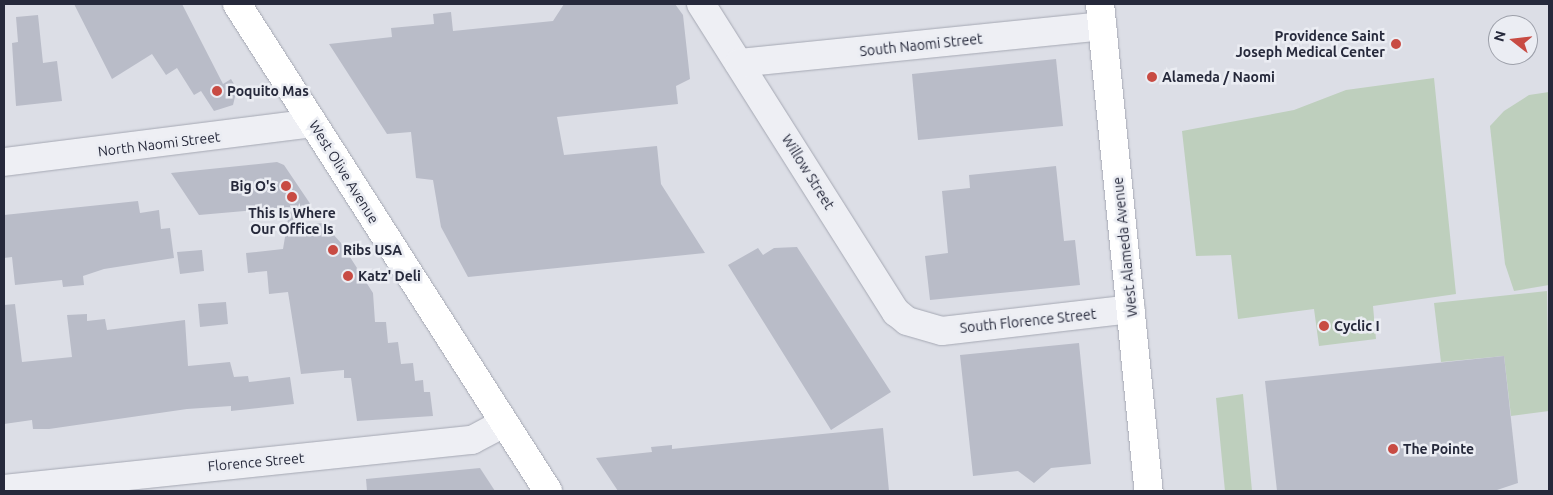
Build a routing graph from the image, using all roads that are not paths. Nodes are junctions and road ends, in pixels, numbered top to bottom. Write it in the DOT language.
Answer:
graph roads {
  1 [pos="237,4"];
  2 [pos="701,4"];
  3 [pos="1101,15"];
  4 [pos="740,63"];
  5 [pos="313,123"];
  6 [pos="4,162"];
  7 [pos="1132,309"];
  8 [pos="925,329"];
  9 [pos="504,423"];
  10 [pos="4,489"];
  11 [pos="548,491"];
  12 [pos="1149,491"];
  1 -- 5 [label="main road, West Olive Avenue"];
  2 -- 4 [label="street, Willow Street"];
  3 -- 4 [label="street, South Naomi Street"];
  3 -- 7 [label="main road, West Alameda Avenue"];
  4 -- 8 [label="street, Willow Street"];
  5 -- 6 [label="street, North Naomi Street"];
  5 -- 9 [label="main road, West Olive Avenue"];
  7 -- 8 [label="street, South Florence Street"];
  7 -- 12 [label="main road, West Alameda Avenue"];
  9 -- 10 [label="street, Florence Street"];
  9 -- 11 [label="main road, West Olive Avenue"];
}
